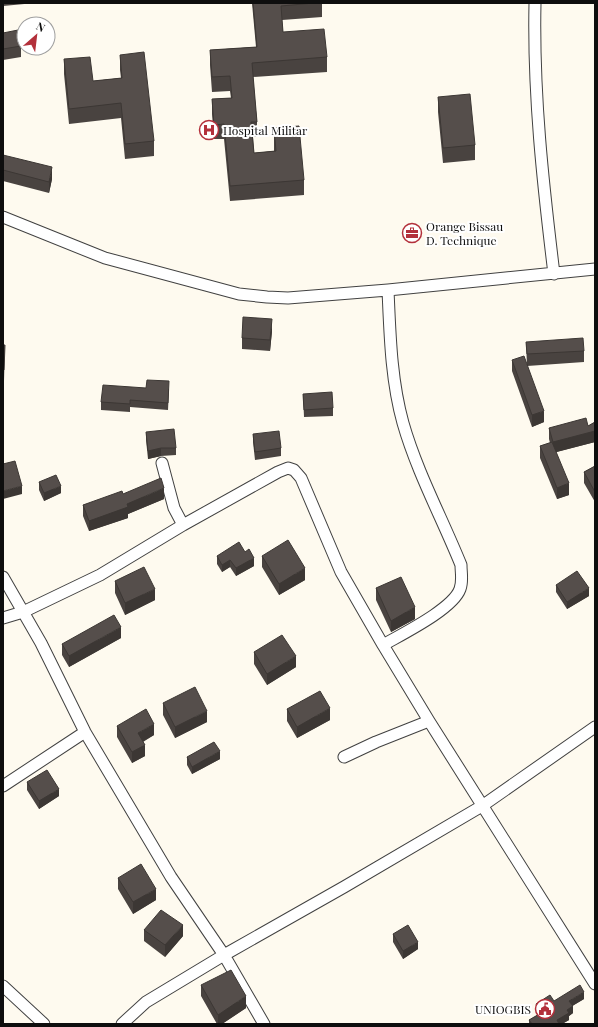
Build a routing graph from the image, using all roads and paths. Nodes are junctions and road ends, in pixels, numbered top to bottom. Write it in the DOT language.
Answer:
graph roads {
  1 [pos="535,3"];
  2 [pos="3,217"];
  3 [pos="595,269"];
  4 [pos="554,274"];
  5 [pos="388,290"];
  6 [pos="162,463"];
  7 [pos="183,525"];
  8 [pos="3,577"];
  9 [pos="23,612"];
  10 [pos="3,618"];
  11 [pos="384,645"];
  12 [pos="428,721"];
  13 [pos="595,727"];
  14 [pos="85,732"];
  15 [pos="344,757"];
  16 [pos="3,786"];
  17 [pos="482,806"];
  18 [pos="224,955"];
  19 [pos="595,984"];
  20 [pos="3,986"];
  21 [pos="44,1024"];
  22 [pos="122,1024"];
  23 [pos="264,1024"];
  1 -- 4 [label="street"];
  2 -- 5 [label="street"];
  3 -- 4 [label="street"];
  4 -- 5 [label="street"];
  5 -- 11 [label="street"];
  6 -- 7 [label="street"];
  7 -- 9 [label="street"];
  7 -- 11 [label="street"];
  8 -- 9 [label="street"];
  9 -- 10 [label="street"];
  9 -- 14 [label="street"];
  11 -- 12 [label="street"];
  12 -- 15 [label="street"];
  12 -- 17 [label="street"];
  13 -- 17 [label="street"];
  14 -- 16 [label="street"];
  14 -- 18 [label="street"];
  17 -- 18 [label="street"];
  17 -- 19 [label="street"];
  18 -- 22 [label="street"];
  18 -- 23 [label="street"];
  20 -- 21 [label="street"];
}
